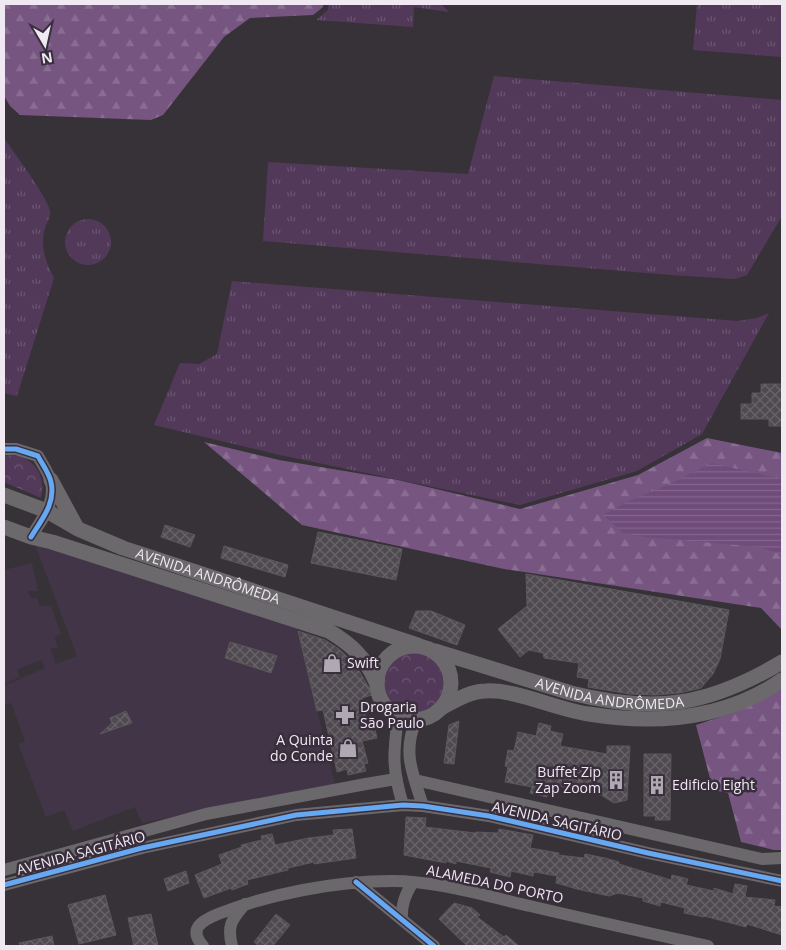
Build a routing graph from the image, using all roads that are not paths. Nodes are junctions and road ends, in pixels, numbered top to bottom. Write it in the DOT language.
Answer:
graph roads {
  1 [pos="4,449"];
  2 [pos="51,480"];
  3 [pos="4,495"];
  4 [pos="47,512"];
  5 [pos="4,527"];
  6 [pos="78,529"];
  7 [pos="31,537"];
  8 [pos="418,645"];
  9 [pos="435,651"];
  10 [pos="782,662"];
  11 [pos="782,680"];
  12 [pos="376,682"];
  13 [pos="443,707"];
  14 [pos="398,717"];
  15 [pos="416,720"];
  16 [pos="396,779"];
  17 [pos="415,780"];
  18 [pos="403,805"];
  19 [pos="423,806"];
  20 [pos="782,858"];
  21 [pos="4,870"];
  22 [pos="782,881"];
  23 [pos="356,882"];
  24 [pos="413,882"];
  25 [pos="4,885"];
  26 [pos="245,904"];
  27 [pos="402,920"];
  28 [pos="203,946"];
  29 [pos="232,946"];
  30 [pos="434,946"];
  31 [pos="708,946"];
  1 -- 2 [label="street"];
  2 -- 4 [label="street"];
  2 -- 6 [label="main road"];
  3 -- 4 [label="main road, AVENIDA ANDRÔMEDA"];
  4 -- 6 [label="main road, AVENIDA ANDRÔMEDA"];
  4 -- 7 [label="street"];
  5 -- 7 [label="main road, AVENIDA ANDRÔMEDA"];
  6 -- 8 [label="main road, AVENIDA ANDRÔMEDA"];
  7 -- 12 [label="main road, AVENIDA ANDRÔMEDA"];
  8 -- 9 [label="main road"];
  8 -- 12 [label="main road"];
  9 -- 10 [label="main road, AVENIDA ANDRÔMEDA"];
  9 -- 13 [label="main road"];
  11 -- 13 [label="main road, AVENIDA ANDRÔMEDA"];
  12 -- 14 [label="main road"];
  13 -- 15 [label="main road"];
  14 -- 15 [label="main road"];
  14 -- 16 [label="street"];
  15 -- 17 [label="street"];
  16 -- 18 [label="street"];
  16 -- 21 [label="street, AVENIDA SAGITÁRIO"];
  17 -- 19 [label="street"];
  17 -- 20 [label="street, AVENIDA SAGITÁRIO"];
  18 -- 19 [label="street, AVENIDA SAGITÁRIO"];
  18 -- 25 [label="street, AVENIDA SAGITÁRIO"];
  19 -- 22 [label="street, AVENIDA SAGITÁRIO"];
  23 -- 24 [label="street, ALAMEDA DO PORTO"];
  23 -- 26 [label="street, ALAMEDA DO PORTO"];
  23 -- 27 [label="street"];
  24 -- 27 [label="street"];
  24 -- 31 [label="street, ALAMEDA DO PORTO"];
  26 -- 28 [label="street, ALAMEDA DO PORTO"];
  26 -- 29 [label="street"];
  27 -- 30 [label="street"];
}
